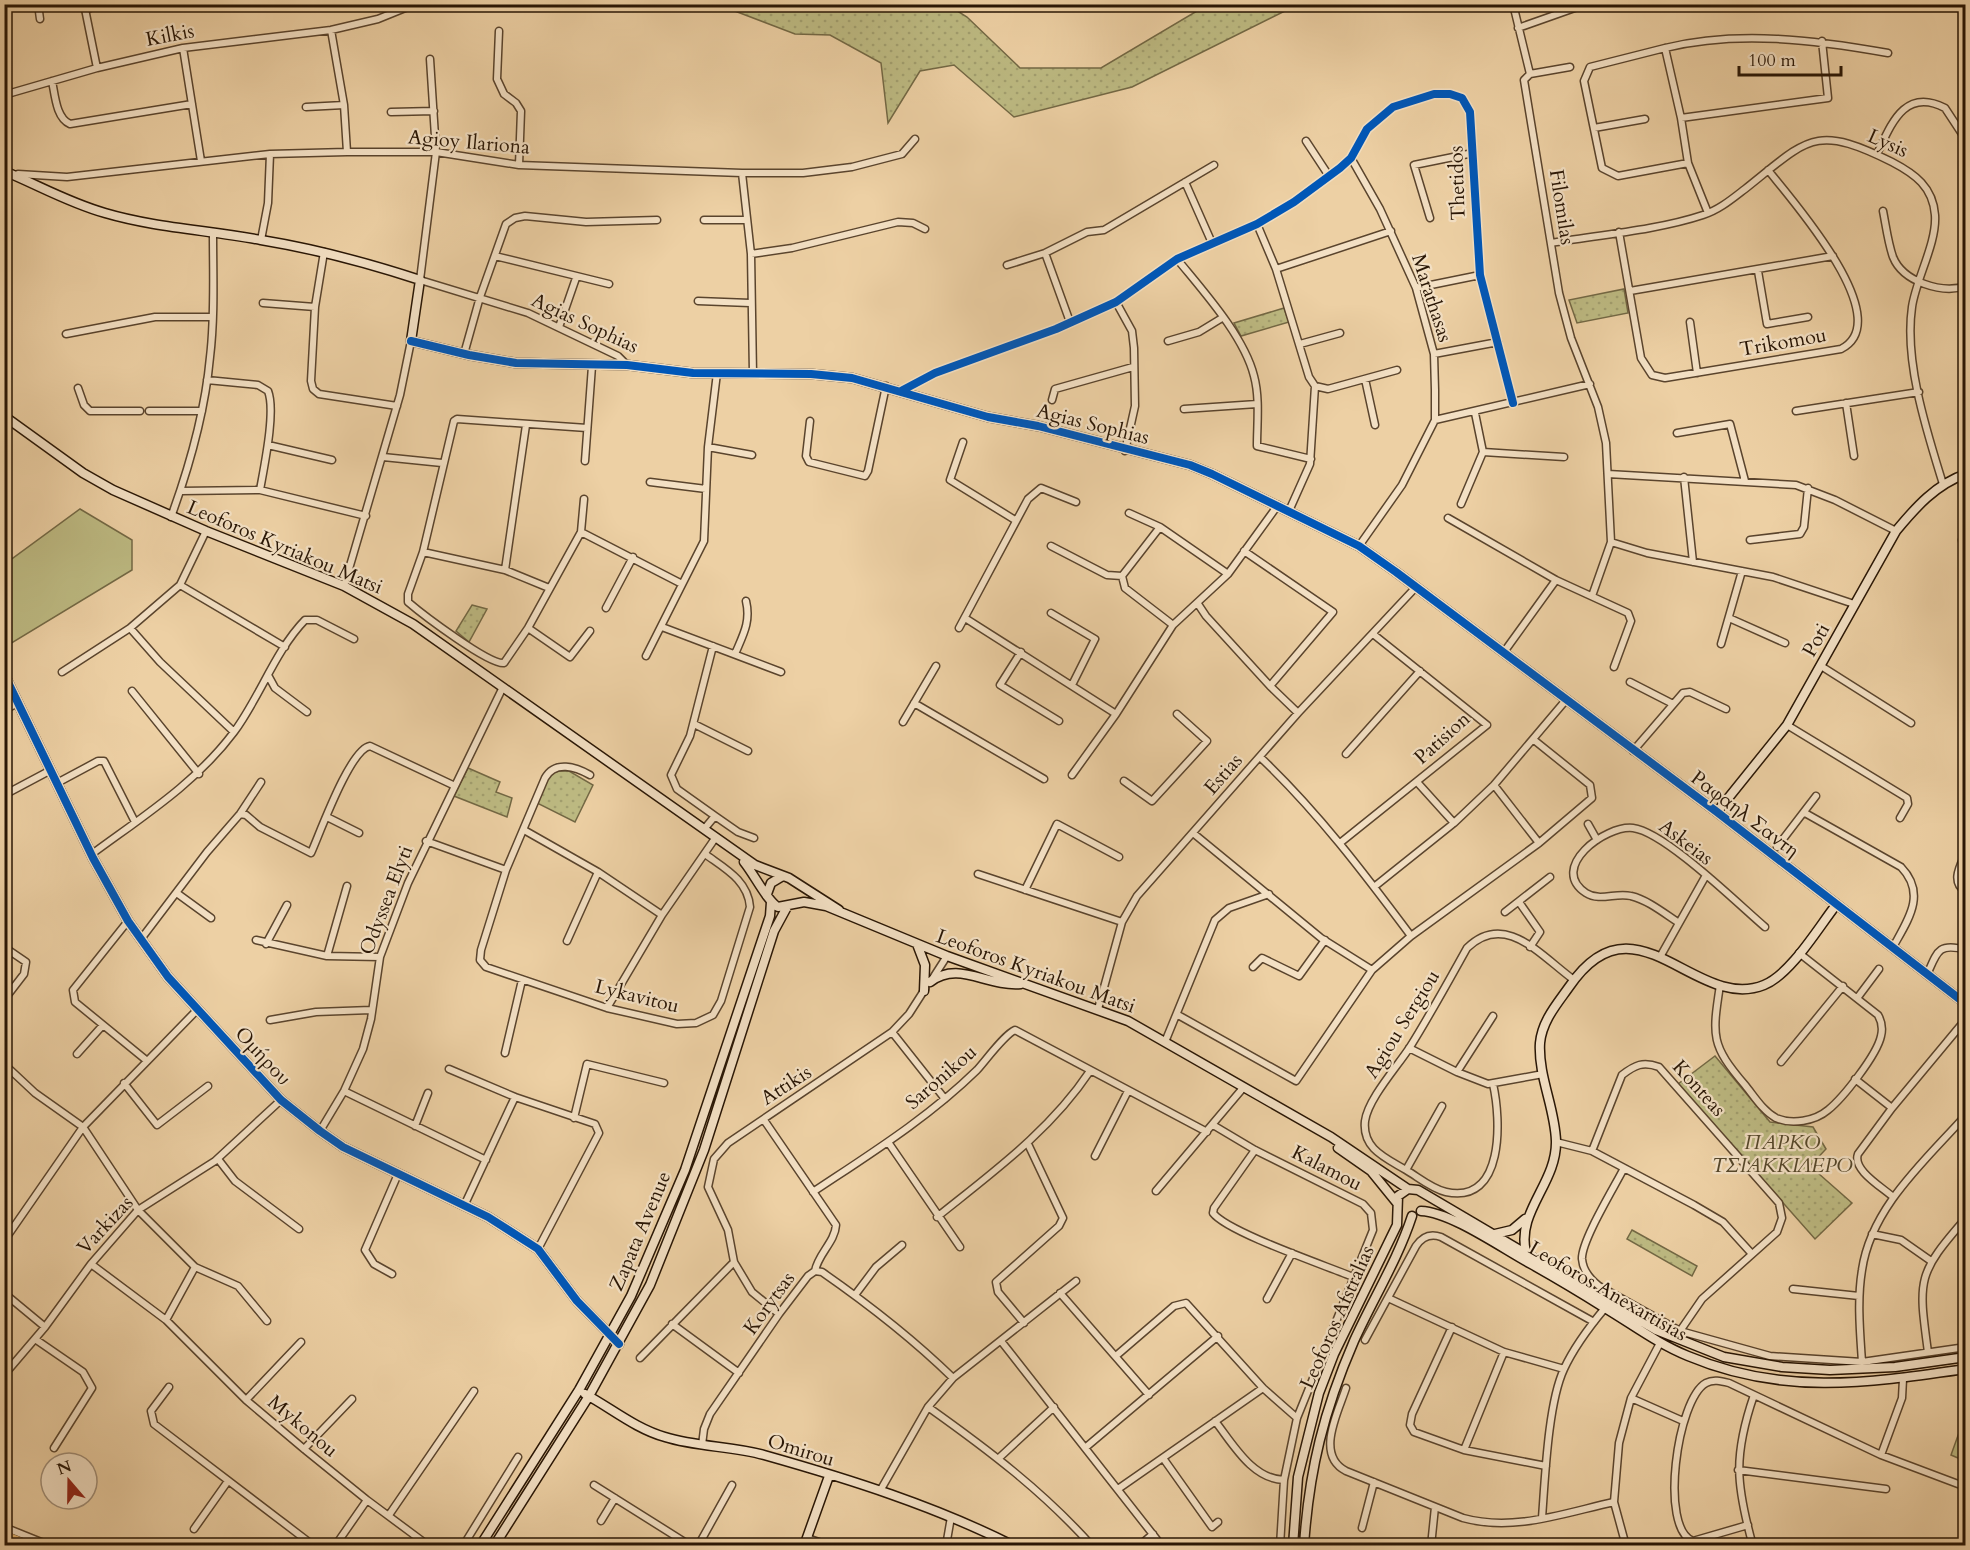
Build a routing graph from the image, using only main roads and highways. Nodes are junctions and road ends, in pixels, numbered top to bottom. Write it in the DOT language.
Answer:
graph roads {
  1 [pos="9,172"];
  2 [pos="4,416"];
  3 [pos="1965,474"];
  4 [pos="1504,652"];
  5 [pos="4,674"];
  6 [pos="1717,812"];
  7 [pos="724,843"];
  8 [pos="781,877"];
  9 [pos="795,882"];
  10 [pos="769,898"];
  11 [pos="1836,904"];
  12 [pos="790,906"];
  13 [pos="840,910"];
  14 [pos="917,945"];
  15 [pos="930,982"];
  16 [pos="1024,984"];
  17 [pos="924,991"];
  18 [pos="1965,1004"];
  19 [pos="1278,1107"];
  20 [pos="1408,1189"];
  21 [pos="1422,1195"];
  22 [pos="1398,1206"];
  23 [pos="1421,1211"];
  24 [pos="1412,1216"];
  25 [pos="1528,1216"];
  26 [pos="1495,1234"];
  27 [pos="1526,1252"];
  28 [pos="609,1335"];
  29 [pos="619,1344"];
  30 [pos="1965,1357"];
  31 [pos="1965,1369"];
  32 [pos="579,1390"];
  33 [pos="589,1396"];
  34 [pos="829,1476"];
  35 [pos="4,1536"];
  36 [pos="28,1542"];
  37 [pos="806,1542"];
  38 [pos="480,1545"];
  39 [pos="494,1545"];
  40 [pos="1014,1545"];
  41 [pos="1293,1545"];
  42 [pos="1304,1545"];
  1 -- 4 [label="main road, Agias Sophias"];
  2 -- 7 [label="main road, Leoforos Kyriakou Matsi"];
  3 -- 6 [label="main road, Poti"];
  4 -- 6 [label="main road, Ραφαηλ Σαντη"];
  5 -- 28 [label="main road, Ομήρου"];
  6 -- 11 [label="main road, Ραφαηλ Σαντη"];
  7 -- 8 [label="main road, Leoforos Kyriakou Matsi"];
  7 -- 10 [label="main road, Leoforos Kyriakou Matsi"];
  8 -- 9 [label="main road, Leoforos Kyriakou Matsi"];
  8 -- 10 [label="main road"];
  9 -- 12 [label="main road"];
  9 -- 13 [label="main road, Leoforos Kyriakou Matsi"];
  10 -- 12 [label="main road, Leoforos Kyriakou Matsi"];
  10 -- 28 [label="main road, Zapata Avenue"];
  11 -- 18 [label="main road, Ραφαηλ Σαντη"];
  11 -- 25 [label="main road"];
  12 -- 13 [label="main road, Leoforos Kyriakou Matsi"];
  12 -- 29 [label="main road, Zapata Avenue"];
  13 -- 14 [label="main road, Leoforos Kyriakou Matsi"];
  14 -- 16 [label="main road, Leoforos Kyriakou Matsi"];
  14 -- 17 [label="main road"];
  15 -- 16 [label="main road"];
  16 -- 19 [label="main road, Leoforos Kyriakou Matsi"];
  19 -- 20 [label="main road, Leoforos Kyriakou Matsi"];
  19 -- 22 [label="main road, Leoforos Kyriakou Matsi"];
  20 -- 21 [label="main road"];
  20 -- 22 [label="main road"];
  21 -- 23 [label="main road"];
  21 -- 26 [label="main road, Leoforos Anexartisias"];
  22 -- 24 [label="main road"];
  22 -- 41 [label="main road, Leoforos Afstralias"];
  23 -- 24 [label="main road"];
  23 -- 31 [label="main road, Leoforos Anexartisias"];
  24 -- 42 [label="main road, Leoforos Afstralias"];
  25 -- 26 [label="main road"];
  25 -- 27 [label="main road"];
  26 -- 27 [label="main road, Leoforos Anexartisias"];
  27 -- 30 [label="main road, Leoforos Anexartisias"];
  28 -- 29 [label="main road, Ομήρου"];
  28 -- 32 [label="main road, Zapata Avenue"];
  29 -- 33 [label="main road, Zapata Avenue"];
  32 -- 33 [label="main road, Omirou"];
  32 -- 38 [label="main road, Zapata Avenue"];
  33 -- 34 [label="main road, Omirou"];
  33 -- 39 [label="main road, Zapata Avenue"];
  34 -- 37 [label="main road"];
  34 -- 40 [label="main road, Omirou"];
  35 -- 36 [label="highway"];
}
